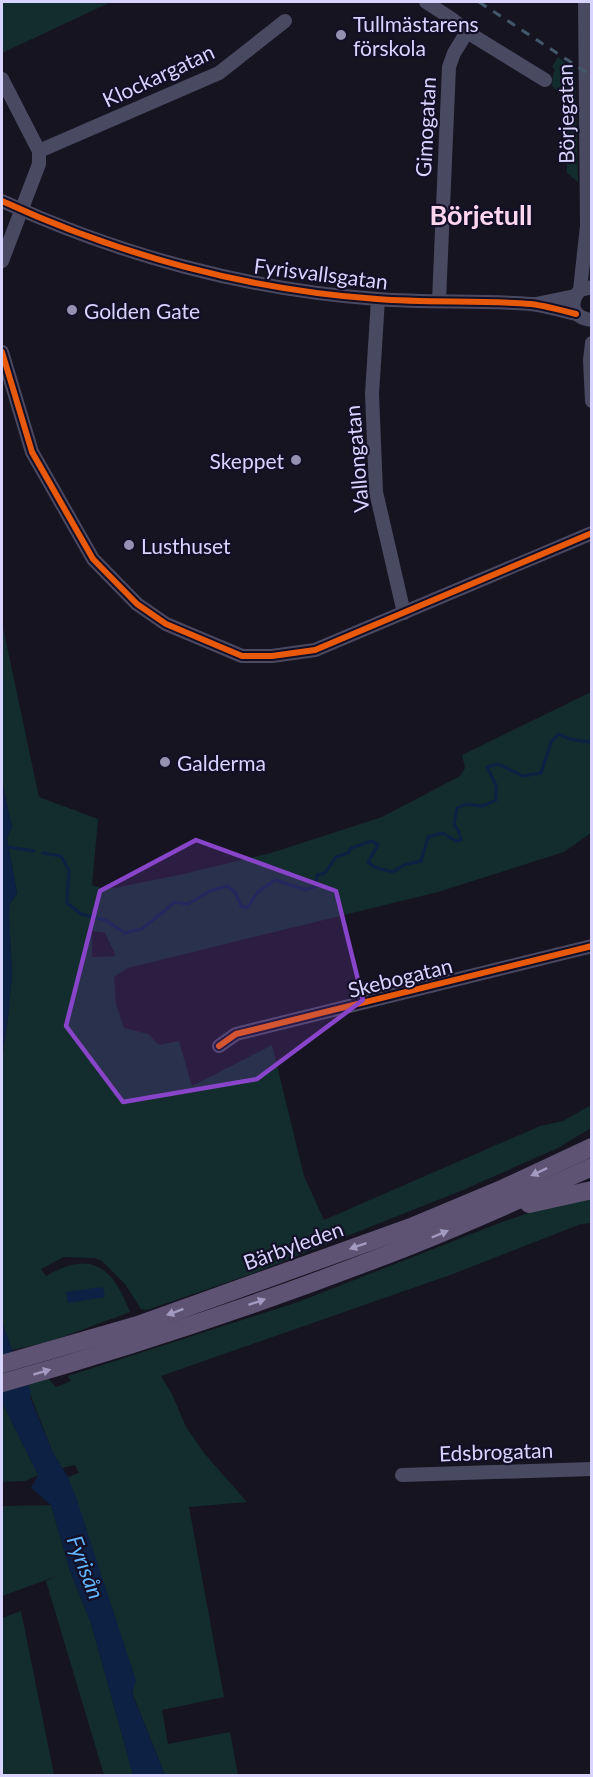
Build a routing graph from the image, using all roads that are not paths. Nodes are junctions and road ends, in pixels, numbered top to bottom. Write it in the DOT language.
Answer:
graph roads {
  1 [pos="426,2"];
  2 [pos="585,2"];
  3 [pos="285,21"];
  4 [pos="588,27"];
  5 [pos="467,32"];
  6 [pos="2,79"];
  7 [pos="545,80"];
  8 [pos="39,151"];
  9 [pos="2,201"];
  10 [pos="21,210"];
  11 [pos="587,226"];
  12 [pos="591,255"];
  13 [pos="2,261"];
  14 [pos="582,291"];
  15 [pos="378,299"];
  16 [pos="439,301"];
  17 [pos="534,304"];
  18 [pos="583,318"];
  19 [pos="591,343"];
  20 [pos="2,352"];
  21 [pos="590,360"];
  22 [pos="591,401"];
  23 [pos="591,532"];
  24 [pos="404,613"];
  25 [pos="591,946"];
  26 [pos="219,1046"];
  27 [pos="591,1147"];
  28 [pos="591,1167"];
  29 [pos="591,1190"];
  30 [pos="498,1209"];
  31 [pos="80,1352"];
  32 [pos="2,1364"];
  33 [pos="2,1383"];
  34 [pos="591,1469"];
  35 [pos="402,1476"];
  1 -- 5 [label="street"];
  2 -- 4 [label="street, Börjegatan"];
  3 -- 8 [label="street, Klockargatan"];
  4 -- 11 [label="street, Börjegatan"];
  5 -- 7 [label="street"];
  5 -- 16 [label="street, Gimogatan"];
  6 -- 8 [label="street"];
  8 -- 10 [label="street"];
  9 -- 10 [label="street, Fyrisvallsgatan"];
  10 -- 13 [label="street"];
  10 -- 15 [label="street, Fyrisvallsgatan"];
  11 -- 12 [label="street, Börjegatan"];
  11 -- 14 [label="street, Börjegatan"];
  14 -- 17 [label="street, Fyrisvallsgatan"];
  14 -- 18 [label="street, Börjegatan"];
  15 -- 16 [label="street, Fyrisvallsgatan"];
  15 -- 24 [label="street, Vallongatan"];
  16 -- 17 [label="street, Fyrisvallsgatan"];
  17 -- 18 [label="street, Fyrisvallsgatan"];
  18 -- 21 [label="street"];
  19 -- 21 [label="street"];
  20 -- 24 [label="street"];
  21 -- 22 [label="street"];
  23 -- 24 [label="street"];
  25 -- 26 [label="street, Skebogatan"];
  27 -- 31 [label="main road, Bärbyleden, one-way"];
  28 -- 30 [label="main road, Bärbyleden"];
  29 -- 30 [label="main road"];
  31 -- 30 [label="main road, Bärbyleden, one-way"];
  31 -- 32 [label="main road, Bärbyleden"];
  33 -- 31 [label="main road, Bärbyleden, one-way"];
  34 -- 35 [label="street, Edsbrogatan"];
}
